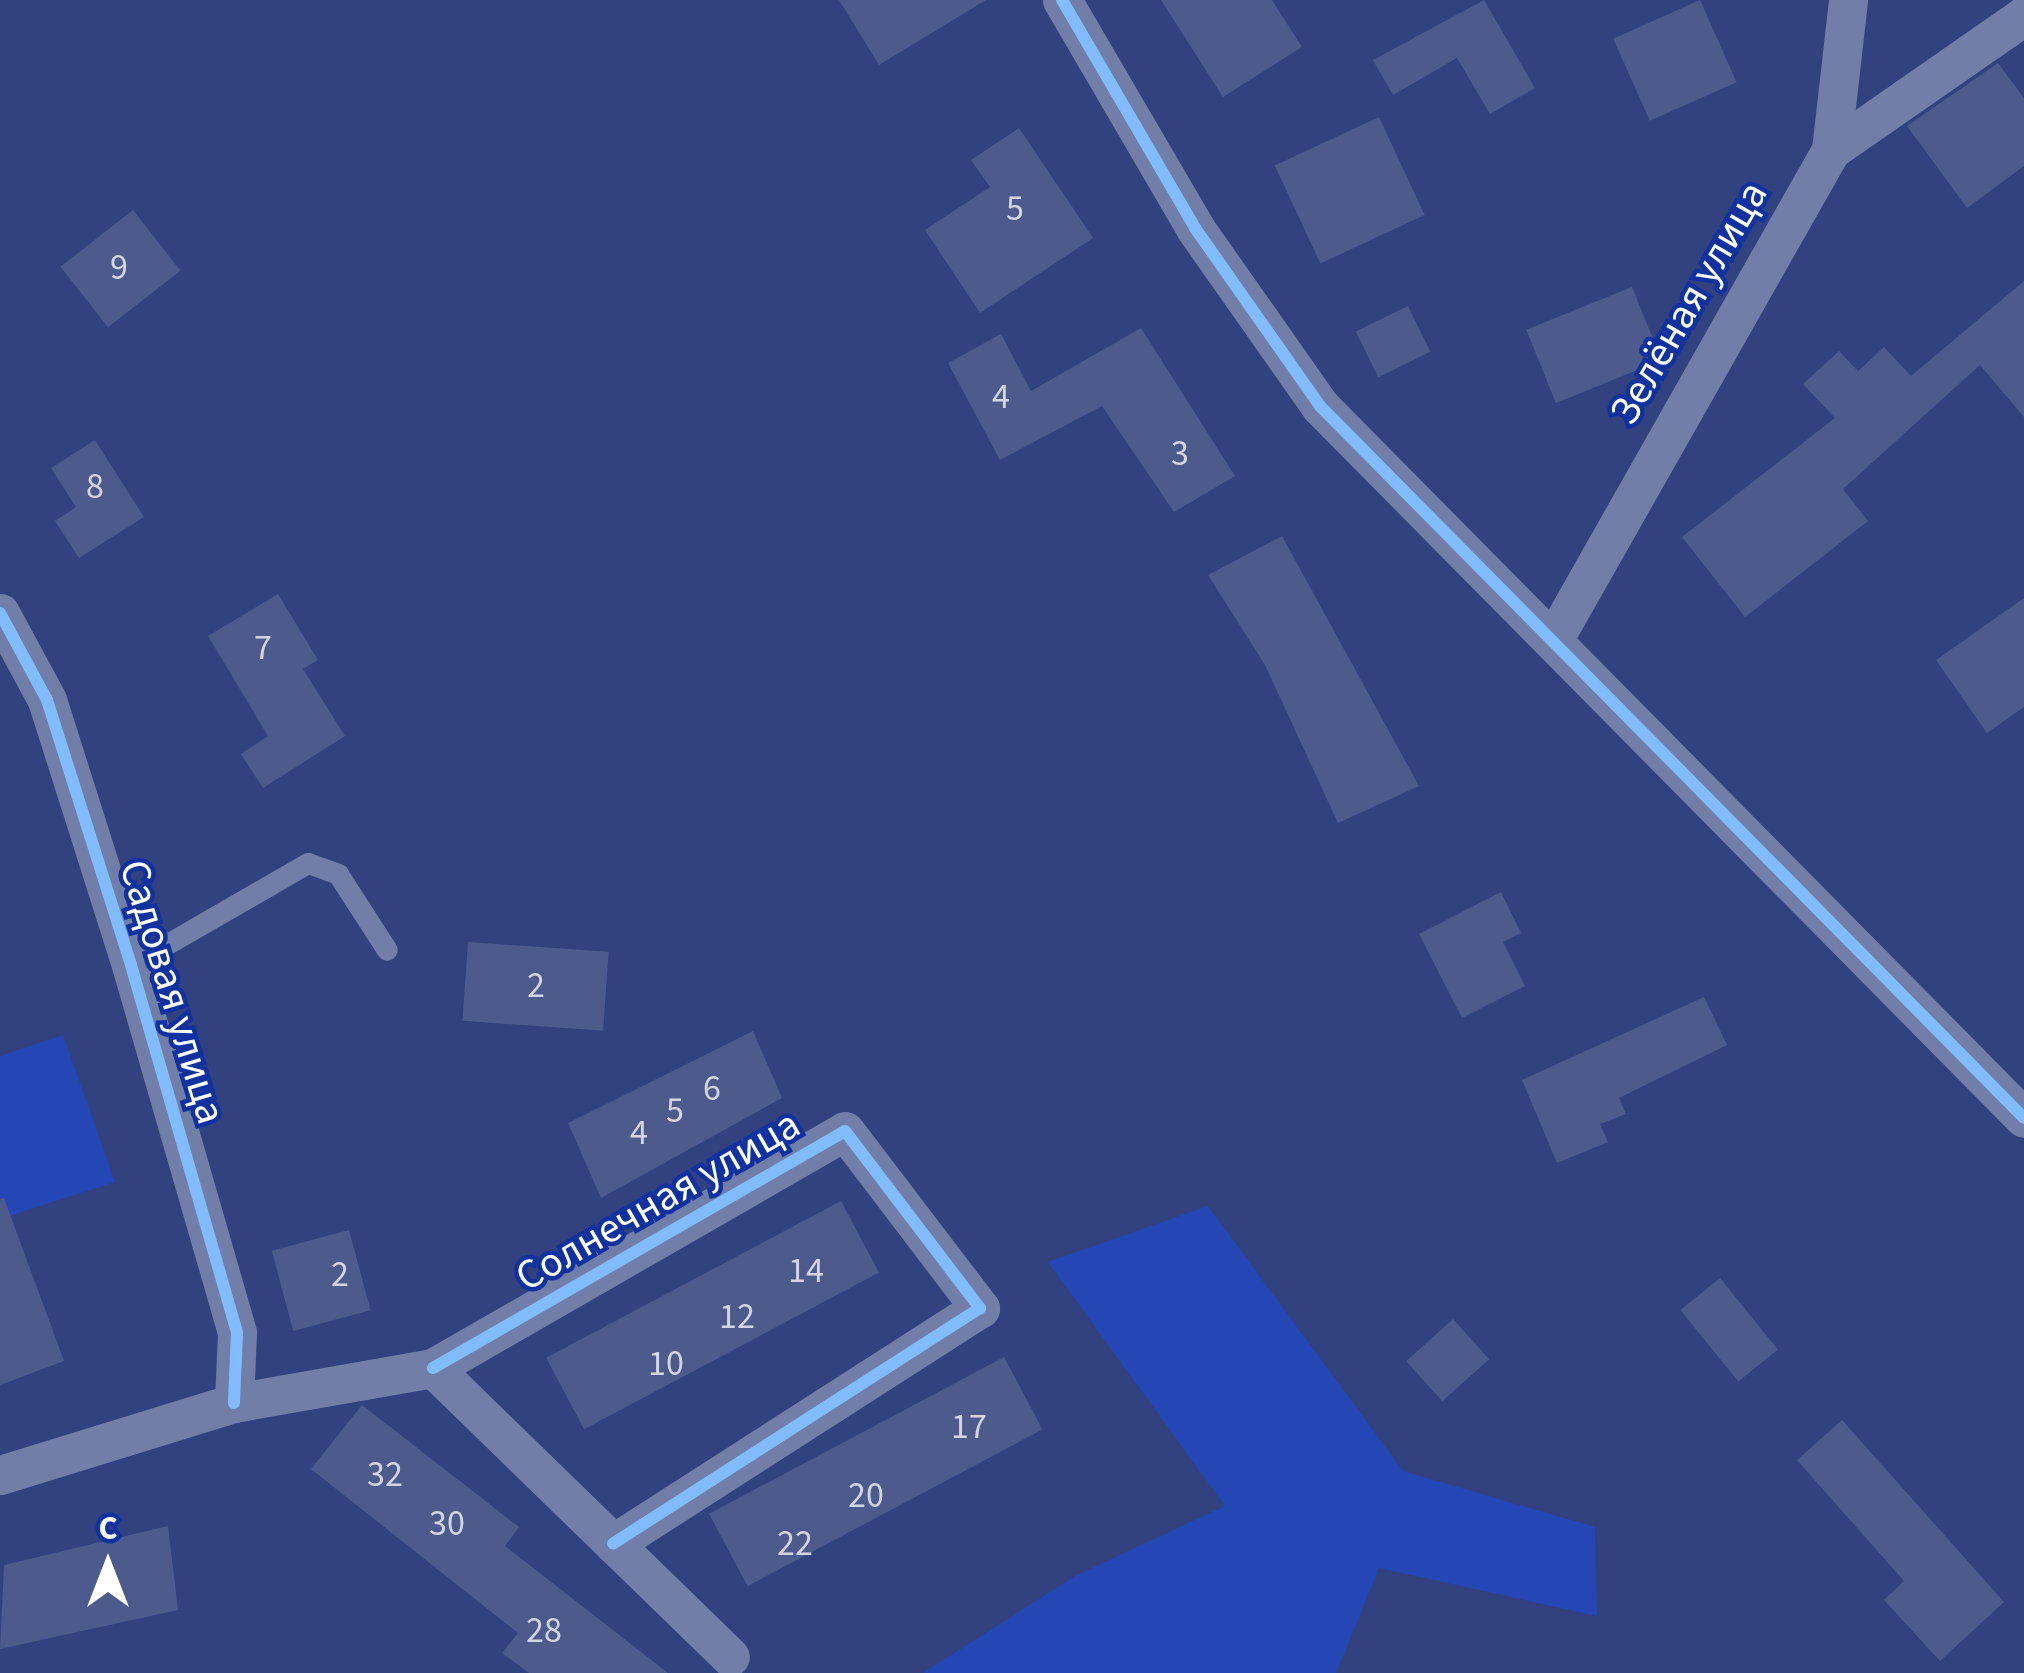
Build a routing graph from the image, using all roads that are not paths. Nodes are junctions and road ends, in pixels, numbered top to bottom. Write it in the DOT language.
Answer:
graph roads {
  1 [pos="1062,0"];
  2 [pos="1848,0"];
  3 [pos="2024,16"];
  4 [pos="1831,150"];
  5 [pos="0,613"];
  6 [pos="1556,635"];
  7 [pos="387,950"];
  8 [pos="131,965"];
  9 [pos="2024,1118"];
  10 [pos="433,1367"];
  11 [pos="234,1402"];
  12 [pos="0,1475"];
  13 [pos="614,1544"];
  14 [pos="730,1657"];
  1 -- 6 [label="street"];
  2 -- 4 [label="street, Зелёная улица"];
  3 -- 4 [label="street"];
  4 -- 6 [label="street, Зелёная улица"];
  5 -- 8 [label="street, Садовая улица"];
  6 -- 9 [label="street"];
  7 -- 8 [label="lane"];
  8 -- 11 [label="street, Садовая улица"];
  10 -- 11 [label="street, Солнечная улица"];
  10 -- 13 [label="street"];
  10 -- 13 [label="street, Солнечная улица"];
  11 -- 12 [label="street, Солнечная улица"];
  13 -- 14 [label="street"];
}
